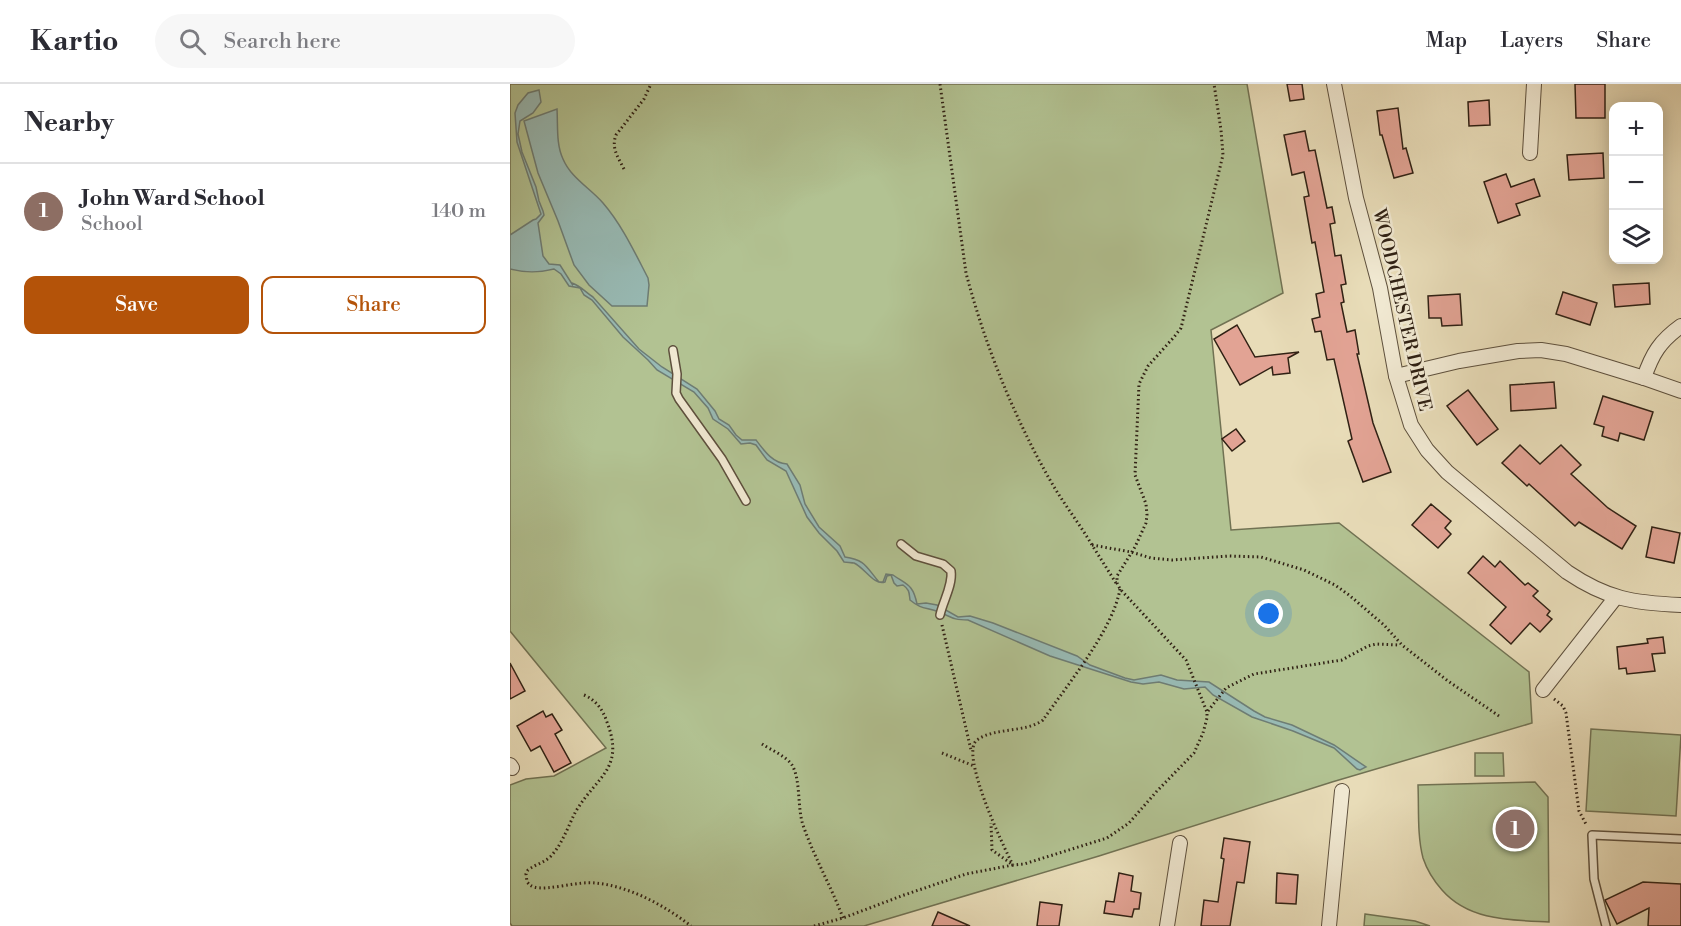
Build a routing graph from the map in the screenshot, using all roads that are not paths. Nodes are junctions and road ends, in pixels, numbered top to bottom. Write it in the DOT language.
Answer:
graph roads {
  1 [pos="1334,84"];
  2 [pos="1533,84"];
  3 [pos="1530,153"];
  4 [pos="1681,326"];
  5 [pos="673,350"];
  6 [pos="1396,376"];
  7 [pos="1644,378"];
  8 [pos="1681,391"];
  9 [pos="746,501"];
  10 [pos="901,544"];
  11 [pos="1616,597"];
  12 [pos="1681,605"];
  13 [pos="940,615"];
  14 [pos="1543,690"];
  15 [pos="1342,791"];
  16 [pos="1681,839"];
  17 [pos="1180,843"];
  18 [pos="1167,926"];
  19 [pos="1329,926"];
  20 [pos="1606,926"];
  1 -- 6 [label="street, WOODCHESTER DRIVE"];
  2 -- 3 [label="street"];
  4 -- 7 [label="street"];
  5 -- 9 [label="lane"];
  6 -- 7 [label="street"];
  6 -- 11 [label="street, WOODCHESTER DRIVE"];
  7 -- 8 [label="street"];
  10 -- 13 [label="lane"];
  11 -- 12 [label="street, WOODCHESTER DRIVE"];
  11 -- 14 [label="street"];
  15 -- 19 [label="street"];
  16 -- 20 [label="lane"];
  17 -- 18 [label="street"];
}
